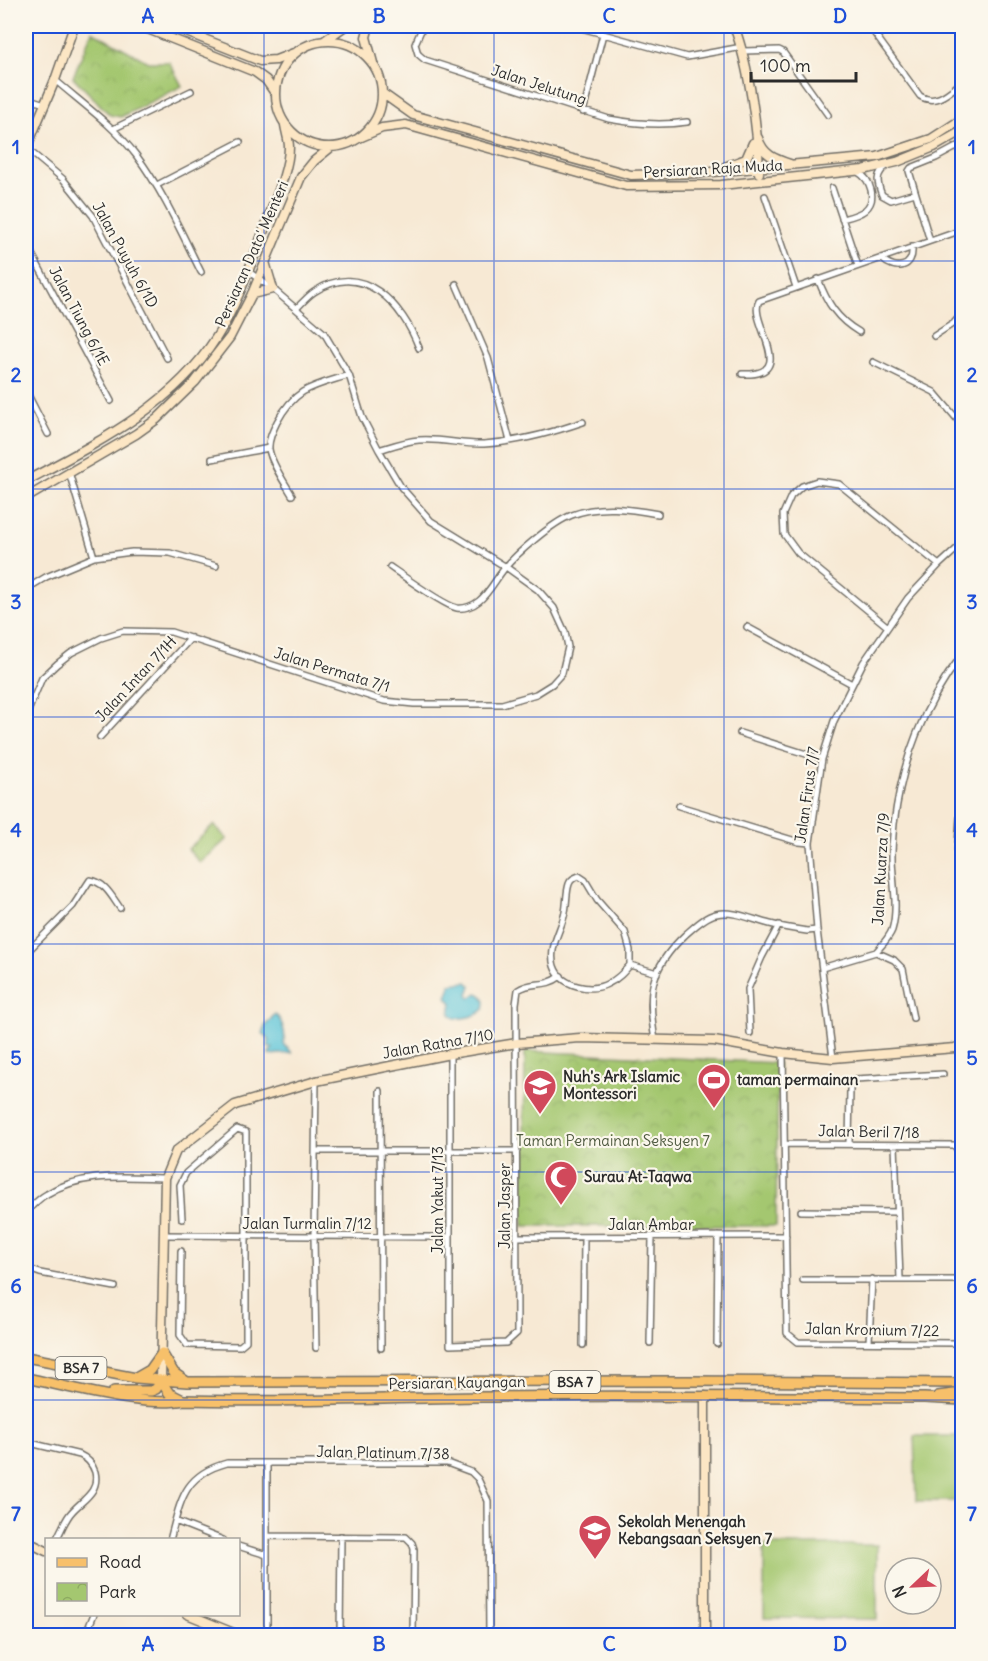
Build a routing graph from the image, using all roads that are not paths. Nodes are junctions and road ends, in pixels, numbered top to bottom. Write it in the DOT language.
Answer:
graph roads {
  1 [pos="74,26"];
  2 [pos="140,26"];
  3 [pos="171,26"];
  4 [pos="345,26"];
  5 [pos="369,26"];
  6 [pos="423,26"];
  7 [pos="574,26"];
  8 [pos="734,26"];
  9 [pos="869,26"];
  10 [pos="603,34"];
  11 [pos="324,41"];
  12 [pos="743,49"];
  13 [pos="294,53"];
  14 [pos="374,66"];
  15 [pos="55,80"];
  16 [pos="963,82"];
  17 [pos="191,91"];
  18 [pos="275,93"];
  19 [pos="382,93"];
  20 [pos="26,98"];
  21 [pos="45,105"];
  22 [pos="583,112"];
  23 [pos="828,115"];
  24 [pos="963,118"];
  25 [pos="687,122"];
  26 [pos="285,125"];
  27 [pos="113,129"];
  28 [pos="754,129"];
  29 [pos="963,131"];
  30 [pos="359,138"];
  31 [pos="240,142"];
  32 [pos="963,144"];
  33 [pos="26,148"];
  34 [pos="330,148"];
  35 [pos="890,164"];
  36 [pos="794,165"];
  37 [pos="759,168"];
  38 [pos="856,171"];
  39 [pos="701,173"];
  40 [pos="759,181"];
  41 [pos="157,185"];
  42 [pos="832,188"];
  43 [pos="915,193"];
  44 [pos="765,196"];
  45 [pos="842,219"];
  46 [pos="963,230"];
  47 [pos="930,241"];
  48 [pos="27,247"];
  49 [pos="912,247"];
  50 [pos="881,258"];
  51 [pos="265,262"];
  52 [pos="858,266"];
  53 [pos="201,272"];
  54 [pos="249,272"];
  55 [pos="258,278"];
  56 [pos="818,279"];
  57 [pos="456,284"];
  58 [pos="796,287"];
  59 [pos="273,289"];
  60 [pos="252,294"];
  61 [pos="297,308"];
  62 [pos="963,314"];
  63 [pos="859,332"];
  64 [pos="934,336"];
  65 [pos="419,348"];
  66 [pos="167,358"];
  67 [pos="873,362"];
  68 [pos="742,374"];
  69 [pos="349,375"];
  70 [pos="26,391"];
  71 [pos="111,401"];
  72 [pos="583,422"];
  73 [pos="963,424"];
  74 [pos="48,434"];
  75 [pos="510,441"];
  76 [pos="269,448"];
  77 [pos="379,450"];
  78 [pos="212,459"];
  79 [pos="69,472"];
  80 [pos="26,481"];
  81 [pos="292,495"];
  82 [pos="26,498"];
  83 [pos="658,514"];
  84 [pos="963,544"];
  85 [pos="94,557"];
  86 [pos="939,565"];
  87 [pos="216,566"];
  88 [pos="390,567"];
  89 [pos="506,567"];
  90 [pos="26,588"];
  91 [pos="747,627"];
  92 [pos="888,627"];
  93 [pos="191,638"];
  94 [pos="963,656"];
  95 [pos="852,684"];
  96 [pos="26,716"];
  97 [pos="740,733"];
  98 [pos="100,737"];
  99 [pos="822,759"];
  100 [pos="678,806"];
  101 [pos="963,817"];
  102 [pos="810,843"];
  103 [pos="963,896"];
  104 [pos="120,908"];
  105 [pos="779,926"];
  106 [pos="817,930"];
  107 [pos="876,952"];
  108 [pos="26,953"];
  109 [pos="630,965"];
  110 [pos="822,969"];
  111 [pos="657,973"];
  112 [pos="561,976"];
  113 [pos="913,1018"];
  114 [pos="750,1033"];
  115 [pos="655,1040"];
  116 [pos="517,1043"];
  117 [pos="960,1048"];
  118 [pos="783,1053"];
  119 [pos="450,1054"];
  120 [pos="833,1058"];
  121 [pos="942,1074"];
  122 [pos="316,1081"];
  123 [pos="380,1091"];
  124 [pos="785,1144"];
  125 [pos="849,1144"];
  126 [pos="895,1145"];
  127 [pos="315,1151"];
  128 [pos="380,1151"];
  129 [pos="450,1151"];
  130 [pos="517,1151"];
  131 [pos="963,1156"];
  132 [pos="165,1178"];
  133 [pos="801,1211"];
  134 [pos="26,1212"];
  135 [pos="897,1212"];
  136 [pos="182,1219"];
  137 [pos="165,1235"];
  138 [pos="246,1236"];
  139 [pos="314,1236"];
  140 [pos="718,1236"];
  141 [pos="786,1236"];
  142 [pos="379,1237"];
  143 [pos="450,1237"];
  144 [pos="517,1237"];
  145 [pos="584,1237"];
  146 [pos="652,1237"];
  147 [pos="181,1251"];
  148 [pos="26,1268"];
  149 [pos="872,1279"];
  150 [pos="900,1279"];
  151 [pos="803,1280"];
  152 [pos="963,1280"];
  153 [pos="114,1287"];
  154 [pos="517,1333"];
  155 [pos="960,1341"];
  156 [pos="869,1342"];
  157 [pos="650,1343"];
  158 [pos="717,1344"];
  159 [pos="584,1345"];
  160 [pos="316,1348"];
  161 [pos="381,1348"];
  162 [pos="162,1353"];
  163 [pos="26,1358"];
  164 [pos="26,1378"];
  165 [pos="136,1378"];
  166 [pos="963,1378"];
  167 [pos="161,1381"];
  168 [pos="188,1382"];
  169 [pos="963,1383"];
  170 [pos="947,1384"];
  171 [pos="96,1392"];
  172 [pos="963,1393"];
  173 [pos="705,1396"];
  174 [pos="924,1398"];
  175 [pos="183,1400"];
  176 [pos="963,1400"];
  177 [pos="26,1442"];
  178 [pos="267,1464"];
  179 [pos="175,1521"];
  180 [pos="267,1536"];
  181 [pos="341,1536"];
  182 [pos="57,1538"];
  183 [pos="170,1538"];
  184 [pos="220,1538"];
  185 [pos="26,1541"];
  186 [pos="240,1547"];
  187 [pos="45,1550"];
  188 [pos="267,1555"];
  189 [pos="93,1616"];
  190 [pos="192,1616"];
  191 [pos="267,1624"];
  192 [pos="85,1635"];
  193 [pos="241,1635"];
  194 [pos="340,1635"];
  195 [pos="413,1635"];
  196 [pos="489,1635"];
  197 [pos="705,1635"];
  1 -- 15 [label="main road"];
  2 -- 18 [label="main road"];
  3 -- 13 [label="main road"];
  4 -- 11 [label="main road"];
  5 -- 14 [label="main road"];
  6 -- 22 [label="street, Jalan Jelutung"];
  7 -- 10 [label="street"];
  8 -- 12 [label="main road"];
  9 -- 16 [label="street"];
  10 -- 12 [label="street"];
  10 -- 22 [label="street"];
  11 -- 13 [label="main road"];
  11 -- 14 [label="main road"];
  12 -- 23 [label="street"];
  12 -- 28 [label="main road"];
  13 -- 18 [label="main road"];
  14 -- 19 [label="main road"];
  15 -- 21 [label="main road"];
  15 -- 27 [label="street"];
  17 -- 27 [label="street"];
  18 -- 26 [label="main road"];
  19 -- 30 [label="main road"];
  19 -- 39 [label="main road, Persiaran Raja Muda"];
  20 -- 21 [label="street"];
  21 -- 33 [label="main road"];
  22 -- 25 [label="street, Jalan Jelutung"];
  24 -- 36 [label="main road, Persiaran Raja Muda"];
  26 -- 34 [label="main road"];
  26 -- 54 [label="main road, Persiaran Dato' Menteri"];
  27 -- 41 [label="street"];
  28 -- 36 [label="main road"];
  28 -- 37 [label="main road"];
  28 -- 39 [label="main road"];
  29 -- 35 [label="main road, Persiaran Raja Muda"];
  30 -- 34 [label="main road"];
  30 -- 40 [label="main road, Persiaran Raja Muda"];
  31 -- 41 [label="street"];
  32 -- 43 [label="street"];
  33 -- 66 [label="street, Jalan Puyuh 6/1D"];
  34 -- 51 [label="main road, Persiaran Dato' Menteri"];
  35 -- 38 [label="main road, Persiaran Raja Muda"];
  35 -- 43 [label="street"];
  36 -- 37 [label="main road, Persiaran Raja Muda"];
  37 -- 39 [label="main road, Persiaran Raja Muda"];
  37 -- 40 [label="main road"];
  38 -- 40 [label="main road, Persiaran Raja Muda"];
  38 -- 45 [label="street"];
  41 -- 53 [label="street"];
  42 -- 45 [label="street"];
  43 -- 47 [label="street"];
  44 -- 58 [label="street"];
  45 -- 52 [label="street"];
  46 -- 47 [label="street"];
  47 -- 49 [label="street"];
  48 -- 71 [label="street, Jalan Tiung 6/1E"];
  49 -- 50 [label="street"];
  49 -- 50 [label="street"];
  50 -- 52 [label="street"];
  51 -- 55 [label="main road, Persiaran Dato' Menteri"];
  51 -- 59 [label="main road"];
  52 -- 56 [label="street"];
  54 -- 55 [label="street, Jalan Permata 7/1"];
  54 -- 80 [label="main road, Persiaran Dato' Menteri"];
  55 -- 59 [label="street, Jalan Permata 7/1"];
  55 -- 60 [label="main road, Persiaran Dato' Menteri"];
  56 -- 58 [label="street"];
  56 -- 63 [label="street"];
  57 -- 75 [label="street"];
  58 -- 68 [label="street"];
  59 -- 60 [label="main road"];
  59 -- 61 [label="street, Jalan Permata 7/1"];
  60 -- 79 [label="main road, Persiaran Dato' Menteri"];
  61 -- 65 [label="street"];
  61 -- 69 [label="street, Jalan Permata 7/1"];
  62 -- 64 [label="street"];
  67 -- 73 [label="street"];
  69 -- 76 [label="street"];
  69 -- 77 [label="street, Jalan Permata 7/1"];
  70 -- 74 [label="street"];
  72 -- 75 [label="street"];
  75 -- 77 [label="street"];
  76 -- 78 [label="street"];
  76 -- 81 [label="street"];
  77 -- 89 [label="street, Jalan Permata 7/1"];
  79 -- 82 [label="main road, Persiaran Dato' Menteri"];
  79 -- 85 [label="street"];
  83 -- 89 [label="street"];
  84 -- 86 [label="street, Jalan Firus 7/7"];
  85 -- 87 [label="street"];
  85 -- 90 [label="street"];
  86 -- 92 [label="street, Jalan Firus 7/7"];
  86 -- 92 [label="street"];
  88 -- 89 [label="street"];
  89 -- 93 [label="street, Jalan Permata 7/1"];
  91 -- 95 [label="street"];
  92 -- 95 [label="street, Jalan Firus 7/7"];
  93 -- 96 [label="street, Jalan Permata 7/1"];
  93 -- 98 [label="street, Jalan Intan 7/1H"];
  94 -- 107 [label="street, Jalan Kuarza 7/9"];
  95 -- 99 [label="street, Jalan Firus 7/7"];
  97 -- 99 [label="street"];
  99 -- 102 [label="street, Jalan Firus 7/7"];
  100 -- 102 [label="street"];
  101 -- 103 [label="main road"];
  102 -- 106 [label="street, Jalan Firus 7/7"];
  104 -- 108 [label="street"];
  105 -- 106 [label="street"];
  105 -- 111 [label="street"];
  105 -- 114 [label="street"];
  106 -- 110 [label="street, Jalan Firus 7/7"];
  107 -- 110 [label="street"];
  107 -- 113 [label="street"];
  109 -- 111 [label="street"];
  109 -- 112 [label="street"];
  109 -- 112 [label="street"];
  110 -- 120 [label="street, Jalan Firus 7/7"];
  111 -- 115 [label="street"];
  112 -- 116 [label="street, Jalan Jasper"];
  115 -- 116 [label="main road, Jalan Ratna 7/10"];
  115 -- 118 [label="main road, Jalan Ratna 7/10"];
  116 -- 119 [label="main road, Jalan Ratna 7/10"];
  116 -- 130 [label="street, Jalan Jasper"];
  117 -- 120 [label="main road, Jalan Ratna 7/10"];
  118 -- 120 [label="main road, Jalan Ratna 7/10"];
  118 -- 124 [label="street"];
  119 -- 122 [label="main road, Jalan Ratna 7/10"];
  119 -- 129 [label="street, Jalan Yakut 7/13"];
  121 -- 125 [label="street"];
  122 -- 127 [label="street"];
  122 -- 132 [label="main road, Jalan Ratna 7/10"];
  123 -- 128 [label="street"];
  124 -- 125 [label="street, Jalan Beril 7/18"];
  124 -- 141 [label="street"];
  125 -- 126 [label="street, Jalan Beril 7/18"];
  126 -- 131 [label="street, Jalan Beril 7/18"];
  126 -- 135 [label="street"];
  127 -- 128 [label="street"];
  127 -- 139 [label="street"];
  128 -- 129 [label="street"];
  128 -- 142 [label="street"];
  129 -- 130 [label="street"];
  129 -- 143 [label="street, Jalan Yakut 7/13"];
  130 -- 144 [label="street, Jalan Jasper"];
  132 -- 134 [label="street"];
  132 -- 137 [label="main road, Jalan Ratna 7/10"];
  133 -- 135 [label="street"];
  135 -- 150 [label="street"];
  136 -- 138 [label="street"];
  137 -- 138 [label="street, Jalan Turmalin 7/12"];
  137 -- 162 [label="main road, Jalan Ratna 7/10"];
  138 -- 139 [label="street, Jalan Turmalin 7/12"];
  138 -- 147 [label="street"];
  139 -- 142 [label="street, Jalan Turmalin 7/12"];
  139 -- 160 [label="street"];
  140 -- 141 [label="street, Jalan Ambar"];
  140 -- 146 [label="street, Jalan Ambar"];
  140 -- 158 [label="street"];
  141 -- 156 [label="street, Jalan Kromium 7/22"];
  142 -- 143 [label="street, Jalan Turmalin 7/12"];
  142 -- 161 [label="street"];
  143 -- 154 [label="street, Jalan Yakut 7/13"];
  144 -- 145 [label="street, Jalan Ambar"];
  144 -- 154 [label="street, Jalan Jasper"];
  145 -- 146 [label="street, Jalan Ambar"];
  145 -- 159 [label="street"];
  146 -- 157 [label="street"];
  148 -- 153 [label="street"];
  149 -- 150 [label="street"];
  149 -- 151 [label="street"];
  149 -- 156 [label="street"];
  150 -- 152 [label="street"];
  155 -- 156 [label="street, Jalan Kromium 7/22"];
  162 -- 165 [label="main road"];
  162 -- 167 [label="main road, Jalan Ratna 7/10"];
  162 -- 168 [label="main road"];
  163 -- 165 [label="main road, Persiaran Kayangan / BSA 7"];
  164 -- 171 [label="main road, Persiaran Kayangan / BSA 7"];
  165 -- 167 [label="main road, Persiaran Kayangan / BSA 7"];
  166 -- 170 [label="main road"];
  167 -- 168 [label="main road, Persiaran Kayangan / BSA 7"];
  167 -- 171 [label="main road"];
  167 -- 175 [label="main road"];
  168 -- 170 [label="main road, Persiaran Kayangan / BSA 7"];
  169 -- 170 [label="main road, Persiaran Kayangan / BSA 7"];
  171 -- 175 [label="main road, Persiaran Kayangan / BSA 7"];
  172 -- 174 [label="main road"];
  173 -- 174 [label="main road, Persiaran Kayangan / BSA 7"];
  173 -- 175 [label="main road, Persiaran Kayangan / BSA 7"];
  173 -- 197 [label="main road"];
  174 -- 176 [label="main road, Persiaran Kayangan / BSA 7"];
  177 -- 182 [label="street"];
  178 -- 179 [label="street, Jalan Platinum 7/38"];
  178 -- 180 [label="street"];
  178 -- 196 [label="street, Jalan Platinum 7/38"];
  179 -- 183 [label="street, Jalan Platinum 7/38"];
  179 -- 184 [label="street"];
  180 -- 181 [label="street"];
  180 -- 188 [label="street"];
  181 -- 194 [label="street"];
  181 -- 195 [label="street"];
  185 -- 187 [label="main road"];
  186 -- 188 [label="street"];
  188 -- 191 [label="street"];
  189 -- 192 [label="street"];
  190 -- 193 [label="main road"];
}
